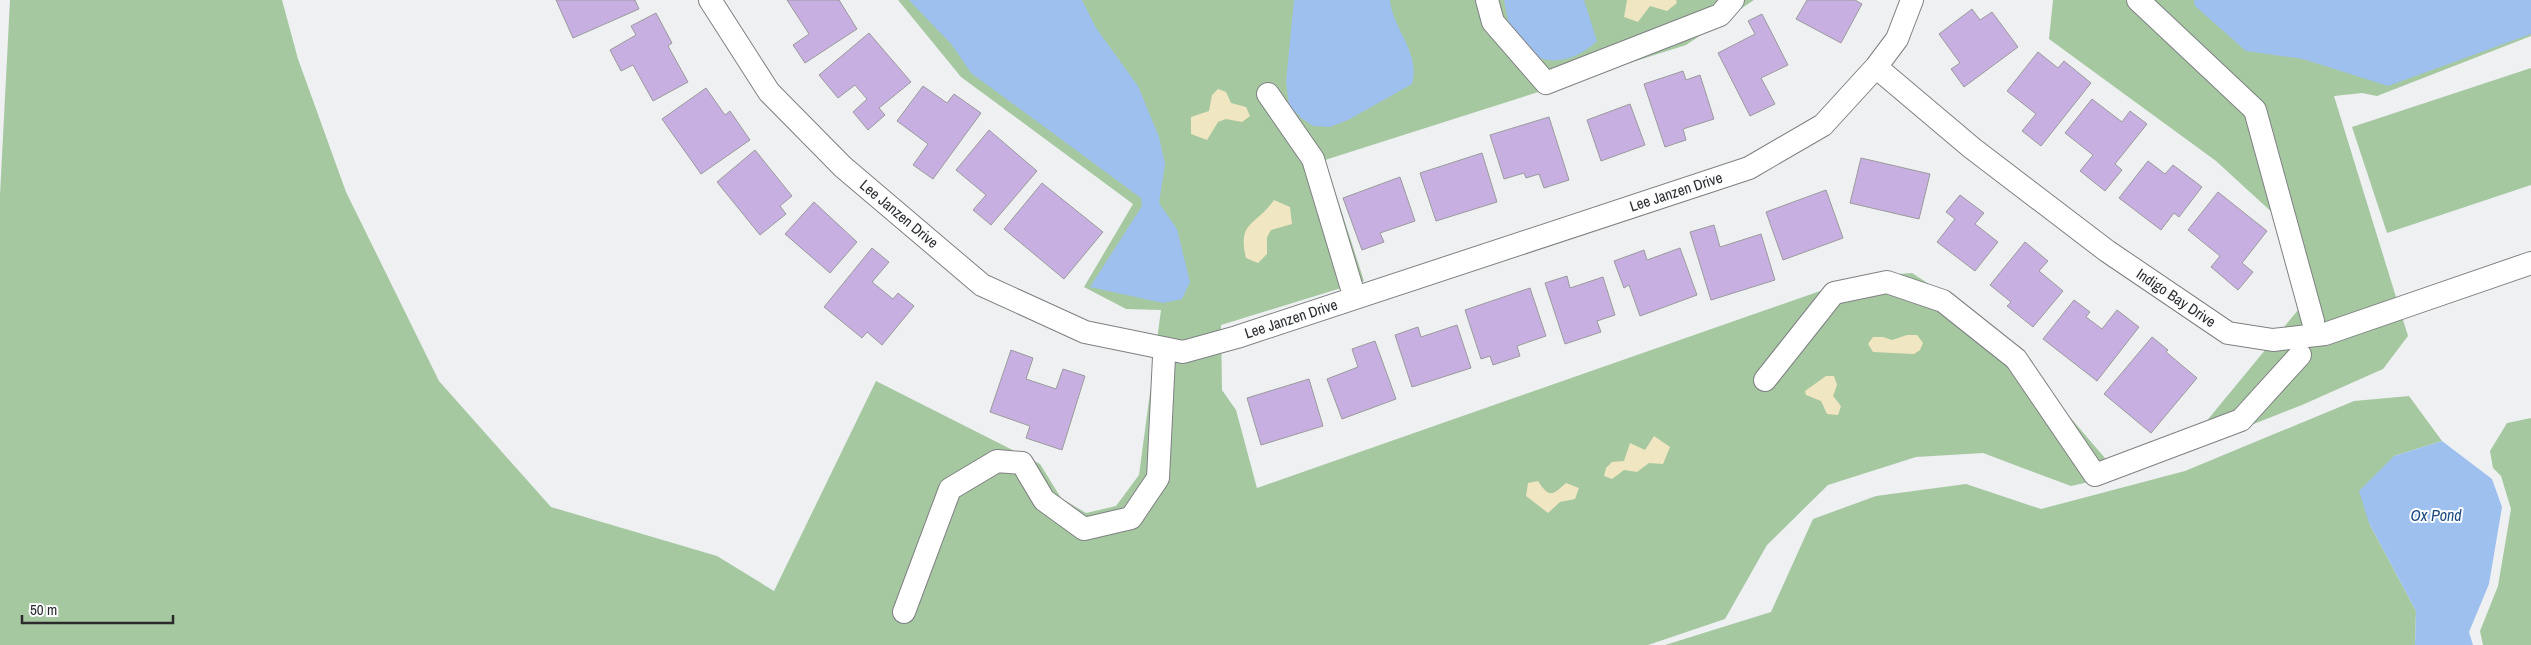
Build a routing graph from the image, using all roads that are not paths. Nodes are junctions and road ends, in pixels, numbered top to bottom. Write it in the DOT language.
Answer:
graph roads {
  1 [pos="710,0"];
  2 [pos="1487,0"];
  3 [pos="1733,0"];
  4 [pos="1912,0"];
  5 [pos="2138,0"];
  6 [pos="1876,67"];
  7 [pos="1268,94"];
  8 [pos="2531,263"];
  9 [pos="1353,292"];
  10 [pos="2314,321"];
  11 [pos="2300,355"];
  12 [pos="1164,357"];
  13 [pos="1765,380"];
  14 [pos="904,612"];
  1 -- 6 [label="street, Lee Janzen Drive"];
  2 -- 3 [label="street"];
  4 -- 6 [label="street, Lee Janzen Drive"];
  5 -- 10 [label="street"];
  6 -- 8 [label="street, Indigo Bay Drive"];
  7 -- 9 [label="street"];
  11 -- 13 [label="street"];
  12 -- 14 [label="street"];
}
